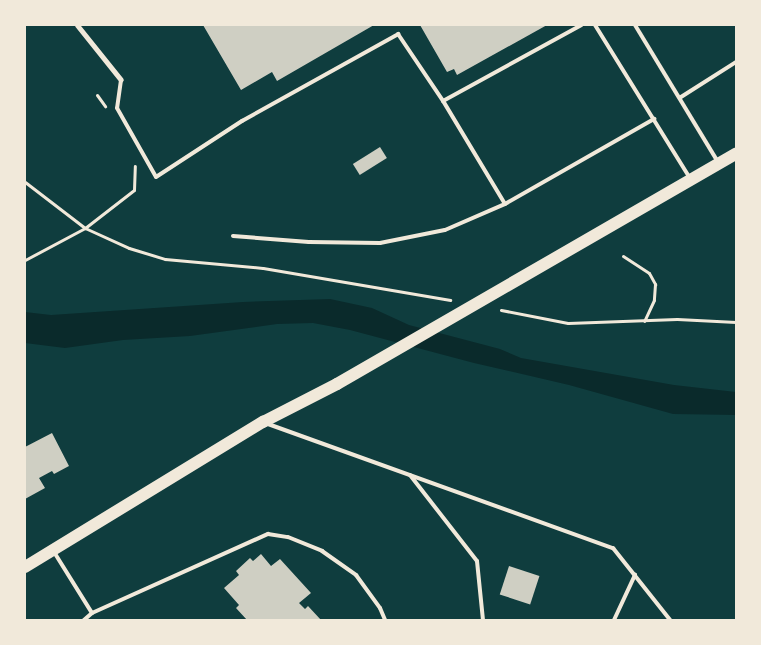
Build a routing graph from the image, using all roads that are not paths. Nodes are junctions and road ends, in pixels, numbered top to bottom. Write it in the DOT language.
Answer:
graph roads {
  1 [pos="77,25"];
  2 [pos="581,25"];
  3 [pos="595,25"];
  4 [pos="635,25"];
  5 [pos="736,62"];
  6 [pos="121,80"];
  7 [pos="681,98"];
  8 [pos="443,101"];
  9 [pos="654,119"];
  10 [pos="736,154"];
  11 [pos="719,164"];
  12 [pos="691,180"];
  13 [pos="505,204"];
  14 [pos="233,236"];
  15 [pos="264,422"];
  16 [pos="410,475"];
  17 [pos="52,550"];
  18 [pos="25,567"];
  19 [pos="635,575"];
  20 [pos="92,614"];
  21 [pos="84,620"];
  22 [pos="385,620"];
  23 [pos="483,620"];
  24 [pos="614,620"];
  25 [pos="670,620"];
  1 -- 6 [label="street"];
  2 -- 8 [label="lane"];
  3 -- 9 [label="lane"];
  4 -- 7 [label="lane"];
  5 -- 7 [label="lane"];
  6 -- 8 [label="lane"];
  7 -- 11 [label="lane"];
  8 -- 13 [label="lane"];
  9 -- 12 [label="lane"];
  9 -- 13 [label="lane"];
  10 -- 11 [label="main road"];
  11 -- 12 [label="main road"];
  12 -- 15 [label="main road"];
  13 -- 14 [label="lane"];
  15 -- 16 [label="lane"];
  15 -- 17 [label="main road"];
  16 -- 19 [label="lane"];
  16 -- 23 [label="lane"];
  17 -- 18 [label="main road"];
  17 -- 20 [label="lane"];
  19 -- 24 [label="lane"];
  19 -- 25 [label="lane"];
  20 -- 21 [label="lane"];
  20 -- 22 [label="lane"];
}
